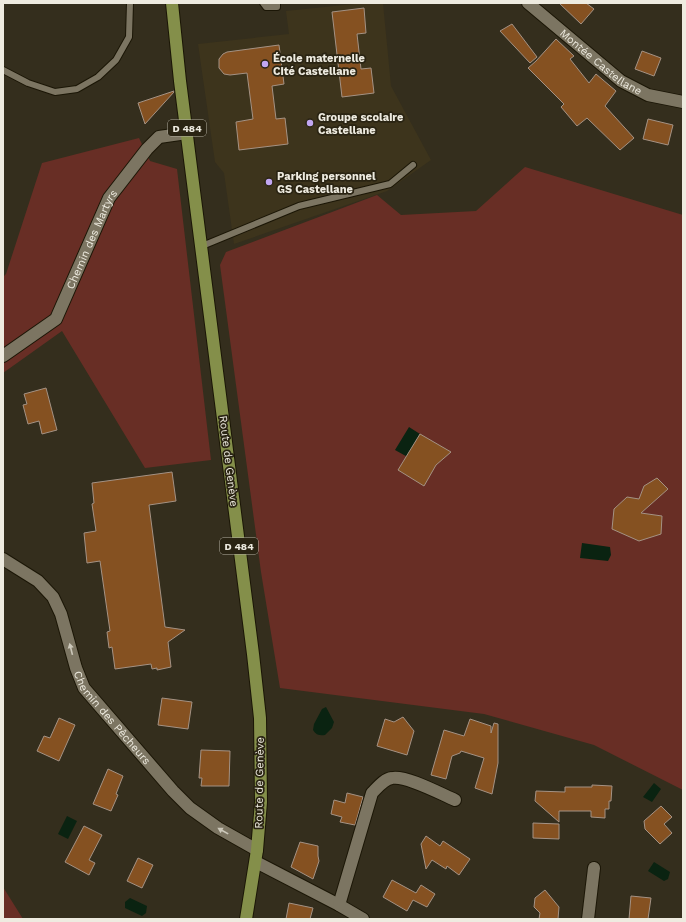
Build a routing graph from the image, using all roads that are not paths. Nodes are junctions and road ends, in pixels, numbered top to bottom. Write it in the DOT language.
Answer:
graph roads {
  1 [pos="130,3"];
  2 [pos="172,3"];
  3 [pos="263,3"];
  4 [pos="277,3"];
  5 [pos="528,3"];
  6 [pos="3,70"];
  7 [pos="683,102"];
  8 [pos="187,133"];
  9 [pos="413,165"];
  10 [pos="202,246"];
  11 [pos="3,356"];
  12 [pos="3,559"];
  13 [pos="455,800"];
  14 [pos="257,850"];
  15 [pos="256,862"];
  16 [pos="594,868"];
  17 [pos="339,905"];
  18 [pos="246,919"];
  19 [pos="363,919"];
  20 [pos="588,919"];
  1 -- 6 [label="lane"];
  2 -- 8 [label="main road, Route de Genève / D 484"];
  3 -- 4 [label="lane"];
  5 -- 7 [label="street, Montée Castellane"];
  8 -- 10 [label="main road, Route de Genève / D 484"];
  8 -- 11 [label="street, Chemin des Martyrs"];
  9 -- 10 [label="lane"];
  10 -- 14 [label="main road, Route de Genève / D 484"];
  14 -- 12 [label="street, Chemin des Pêcheurs, one-way"];
  13 -- 17 [label="street"];
  14 -- 15 [label="main road, Route de Genève / D 484"];
  15 -- 17 [label="street"];
  15 -- 18 [label="main road, Route de Genève / D 484"];
  16 -- 20 [label="street"];
  17 -- 19 [label="street"];
}
